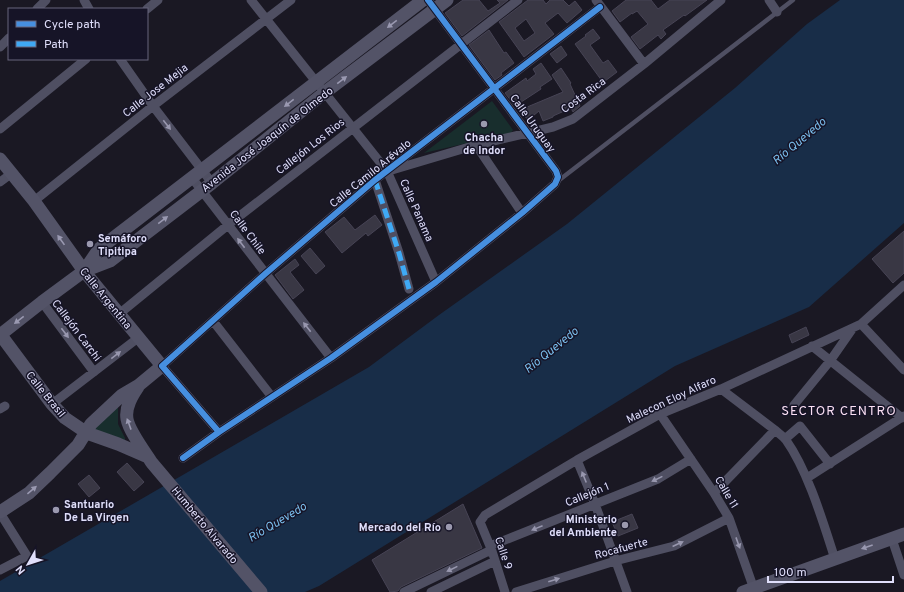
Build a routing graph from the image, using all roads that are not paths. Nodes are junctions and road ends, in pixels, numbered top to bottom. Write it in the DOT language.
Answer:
graph roads {
  1 [pos="46,0"];
  2 [pos="158,0"];
  3 [pos="251,0"];
  4 [pos="291,0"];
  5 [pos="423,0"];
  6 [pos="447,0"];
  7 [pos="518,0"];
  8 [pos="721,0"];
  9 [pos="769,0"];
  10 [pos="793,0"];
  11 [pos="598,2"];
  12 [pos="432,5"];
  13 [pos="38,8"];
  14 [pos="148,8"];
  15 [pos="777,12"];
  16 [pos="266,20"];
  17 [pos="8,39"];
  18 [pos="461,44"];
  19 [pos="0,47"];
  20 [pos="85,60"];
  21 [pos="121,60"];
  22 [pos="644,64"];
  23 [pos="315,82"];
  24 [pos="496,89"];
  25 [pos="324,93"];
  26 [pos="153,106"];
  27 [pos="353,128"];
  28 [pos="0,129"];
  29 [pos="528,134"];
  30 [pos="476,145"];
  31 [pos="0,159"];
  32 [pos="387,171"];
  33 [pos="12,173"];
  34 [pos="197,174"];
  35 [pos="375,180"];
  36 [pos="0,182"];
  37 [pos="555,184"];
  38 [pos="207,187"];
  39 [pos="34,201"];
  40 [pos="522,214"];
  41 [pos="228,225"];
  42 [pos="84,271"];
  43 [pos="265,274"];
  44 [pos="436,282"];
  45 [pos="904,285"];
  46 [pos="409,289"];
  47 [pos="42,302"];
  48 [pos="119,314"];
  49 [pos="213,321"];
  50 [pos="857,326"];
  51 [pos="0,334"];
  52 [pos="138,338"];
  53 [pos="812,346"];
  54 [pos="331,358"];
  55 [pos="830,361"];
  56 [pos="162,366"];
  57 [pos="904,370"];
  58 [pos="94,372"];
  59 [pos="139,385"];
  60 [pos="720,389"];
  61 [pos="272,397"];
  62 [pos="52,404"];
  63 [pos="794,404"];
  64 [pos="660,414"];
  65 [pos="903,417"];
  66 [pos="775,430"];
  67 [pos="219,432"];
  68 [pos="87,433"];
  69 [pos="786,439"];
  70 [pos="183,458"];
  71 [pos="691,459"];
  72 [pos="150,460"];
  73 [pos="577,460"];
  74 [pos="830,464"];
  75 [pos="806,478"];
  76 [pos="714,493"];
  77 [pos="595,504"];
  78 [pos="0,513"];
  79 [pos="729,518"];
  80 [pos="480,522"];
  81 [pos="898,536"];
  82 [pos="491,548"];
  83 [pos="835,559"];
  84 [pos="495,561"];
  85 [pos="615,561"];
  86 [pos="0,570"];
  87 [pos="904,575"];
  88 [pos="751,591"];
  89 [pos="261,592"];
  90 [pos="404,592"];
  91 [pos="431,592"];
  92 [pos="505,592"];
  93 [pos="516,592"];
  94 [pos="627,592"];
  1 -- 13 [label="street"];
  2 -- 14 [label="street"];
  3 -- 16 [label="street, Calle Panama"];
  4 -- 16 [label="street, Calle Jose Mejia"];
  5 -- 23 [label="main road, Avenida José Joaquín de Olmedo, one-way"];
  6 -- 12 [label="main road, Avenida José Joaquín de Olmedo"];
  7 -- 18 [label="street, Callejón Los Rios"];
  8 -- 22 [label="street, Costa Rica"];
  9 -- 15 [label="street"];
  10 -- 15 [label="lane"];
  11 -- 22 [label="street"];
  11 -- 24 [label="street, Calle Camilo Arévalo"];
  12 -- 18 [label="street, Calle Uruguay"];
  25 -- 12 [label="main road, Avenida José Joaquín de Olmedo, one-way"];
  15 -- 37 [label="lane"];
  16 -- 23 [label="street, Calle Panama"];
  16 -- 26 [label="street, Calle Jose Mejia"];
  17 -- 19 [label="street"];
  18 -- 24 [label="street, Calle Uruguay"];
  18 -- 27 [label="street, Callejón Los Rios"];
  20 -- 28 [label="street"];
  21 -- 26 [label="street, Calle Chile"];
  22 -- 29 [label="street, Costa Rica"];
  23 -- 25 [label="street, Calle Panama"];
  23 -- 34 [label="main road, Avenida José Joaquín de Olmedo, one-way"];
  24 -- 29 [label="street, Calle Uruguay"];
  24 -- 32 [label="street, Calle Camilo Arévalo"];
  25 -- 27 [label="street, Calle Panama"];
  25 -- 38 [label="main road, Avenida José Joaquín de Olmedo"];
  26 -- 34 [label="street, Calle Chile, one-way"];
  26 -- 39 [label="street, Calle Jose Mejia"];
  27 -- 32 [label="street, Calle Panama"];
  27 -- 41 [label="street, Callejón Los Rios"];
  29 -- 30 [label="street, Costa Rica"];
  29 -- 37 [label="street, Calle Uruguay"];
  30 -- 32 [label="street, Costa Rica"];
  30 -- 40 [label="street"];
  31 -- 33 [label="main road, Calle Argentina"];
  32 -- 35 [label="street, Calle Camilo Arévalo"];
  32 -- 44 [label="street, Calle Panama"];
  33 -- 36 [label="street"];
  33 -- 39 [label="main road, Calle Argentina"];
  34 -- 38 [label="street, Calle Chile"];
  34 -- 38 [label="street, Calle Chile"];
  34 -- 42 [label="main road, Avenida José Joaquín de Olmedo"];
  35 -- 43 [label="street, Calle Camilo Arévalo"];
  35 -- 46 [label="street"];
  37 -- 40 [label="street"];
  38 -- 41 [label="street, Calle Chile"];
  42 -- 38 [label="main road, Avenida José Joaquín de Olmedo, one-way"];
  42 -- 39 [label="main road, Calle Argentina, one-way"];
  40 -- 44 [label="street"];
  43 -- 41 [label="street, Calle Chile, one-way"];
  41 -- 48 [label="street, Callejón Los Rios"];
  42 -- 47 [label="main road, Avenida José Joaquín de Olmedo"];
  42 -- 48 [label="main road, Calle Argentina"];
  43 -- 49 [label="street, Calle Camilo Arévalo"];
  54 -- 43 [label="street, Calle Chile, one-way"];
  44 -- 54 [label="street"];
  45 -- 50 [label="street"];
  47 -- 51 [label="main road, Avenida José Joaquín de Olmedo, one-way"];
  47 -- 58 [label="street, Callejón Carchi, one-way"];
  48 -- 52 [label="main road, Calle Argentina"];
  49 -- 56 [label="street, Calle Camilo Arévalo"];
  49 -- 61 [label="street"];
  50 -- 53 [label="street, Malecon Eloy Alfaro"];
  50 -- 55 [label="street"];
  50 -- 57 [label="street"];
  51 -- 62 [label="main road, Calle Brasil"];
  52 -- 56 [label="main road, Calle Argentina"];
  58 -- 52 [label="street, one-way"];
  53 -- 55 [label="street"];
  53 -- 60 [label="street, Malecon Eloy Alfaro"];
  54 -- 61 [label="street"];
  55 -- 63 [label="street"];
  55 -- 65 [label="street"];
  56 -- 59 [label="main road, Calle Camilo Arévalo"];
  56 -- 67 [label="street, Calle Argentina"];
  58 -- 62 [label="street"];
  59 -- 68 [label="main road, Calle Camilo Arévalo"];
  72 -- 59 [label="main road, Calle Camilo Arévalo, one-way"];
  60 -- 64 [label="street, Malecon Eloy Alfaro"];
  60 -- 66 [label="street"];
  61 -- 67 [label="street"];
  62 -- 68 [label="main road, Calle Brasil"];
  64 -- 71 [label="street, Calle 11"];
  64 -- 73 [label="street, Malecon Eloy Alfaro"];
  65 -- 74 [label="street"];
  66 -- 69 [label="street"];
  66 -- 76 [label="street"];
  67 -- 70 [label="street"];
  68 -- 72 [label="main road, Calle Brasil"];
  78 -- 68 [label="main road, Calle Camilo Arévalo, one-way"];
  69 -- 74 [label="street"];
  69 -- 75 [label="street"];
  71 -- 76 [label="street, Calle 11"];
  71 -- 77 [label="street, Callejón 1, one-way"];
  72 -- 89 [label="main road, Humberto Alvarado"];
  77 -- 73 [label="street, one-way"];
  73 -- 80 [label="street, Malecon Eloy Alfaro"];
  74 -- 75 [label="street"];
  75 -- 83 [label="street"];
  76 -- 79 [label="street, Calle 11"];
  77 -- 82 [label="street, Callejón 1, one-way"];
  77 -- 85 [label="street"];
  78 -- 86 [label="street"];
  85 -- 79 [label="street, Rocafuerte, one-way"];
  79 -- 88 [label="street, Calle 11, one-way"];
  80 -- 82 [label="street, Calle 9"];
  81 -- 83 [label="main road, one-way"];
  81 -- 87 [label="street"];
  82 -- 84 [label="street, Calle 9"];
  82 -- 90 [label="street, one-way"];
  83 -- 88 [label="main road"];
  84 -- 91 [label="street"];
  84 -- 92 [label="street, Calle 9"];
  93 -- 85 [label="street, Rocafuerte, one-way"];
  85 -- 94 [label="street"];
}
